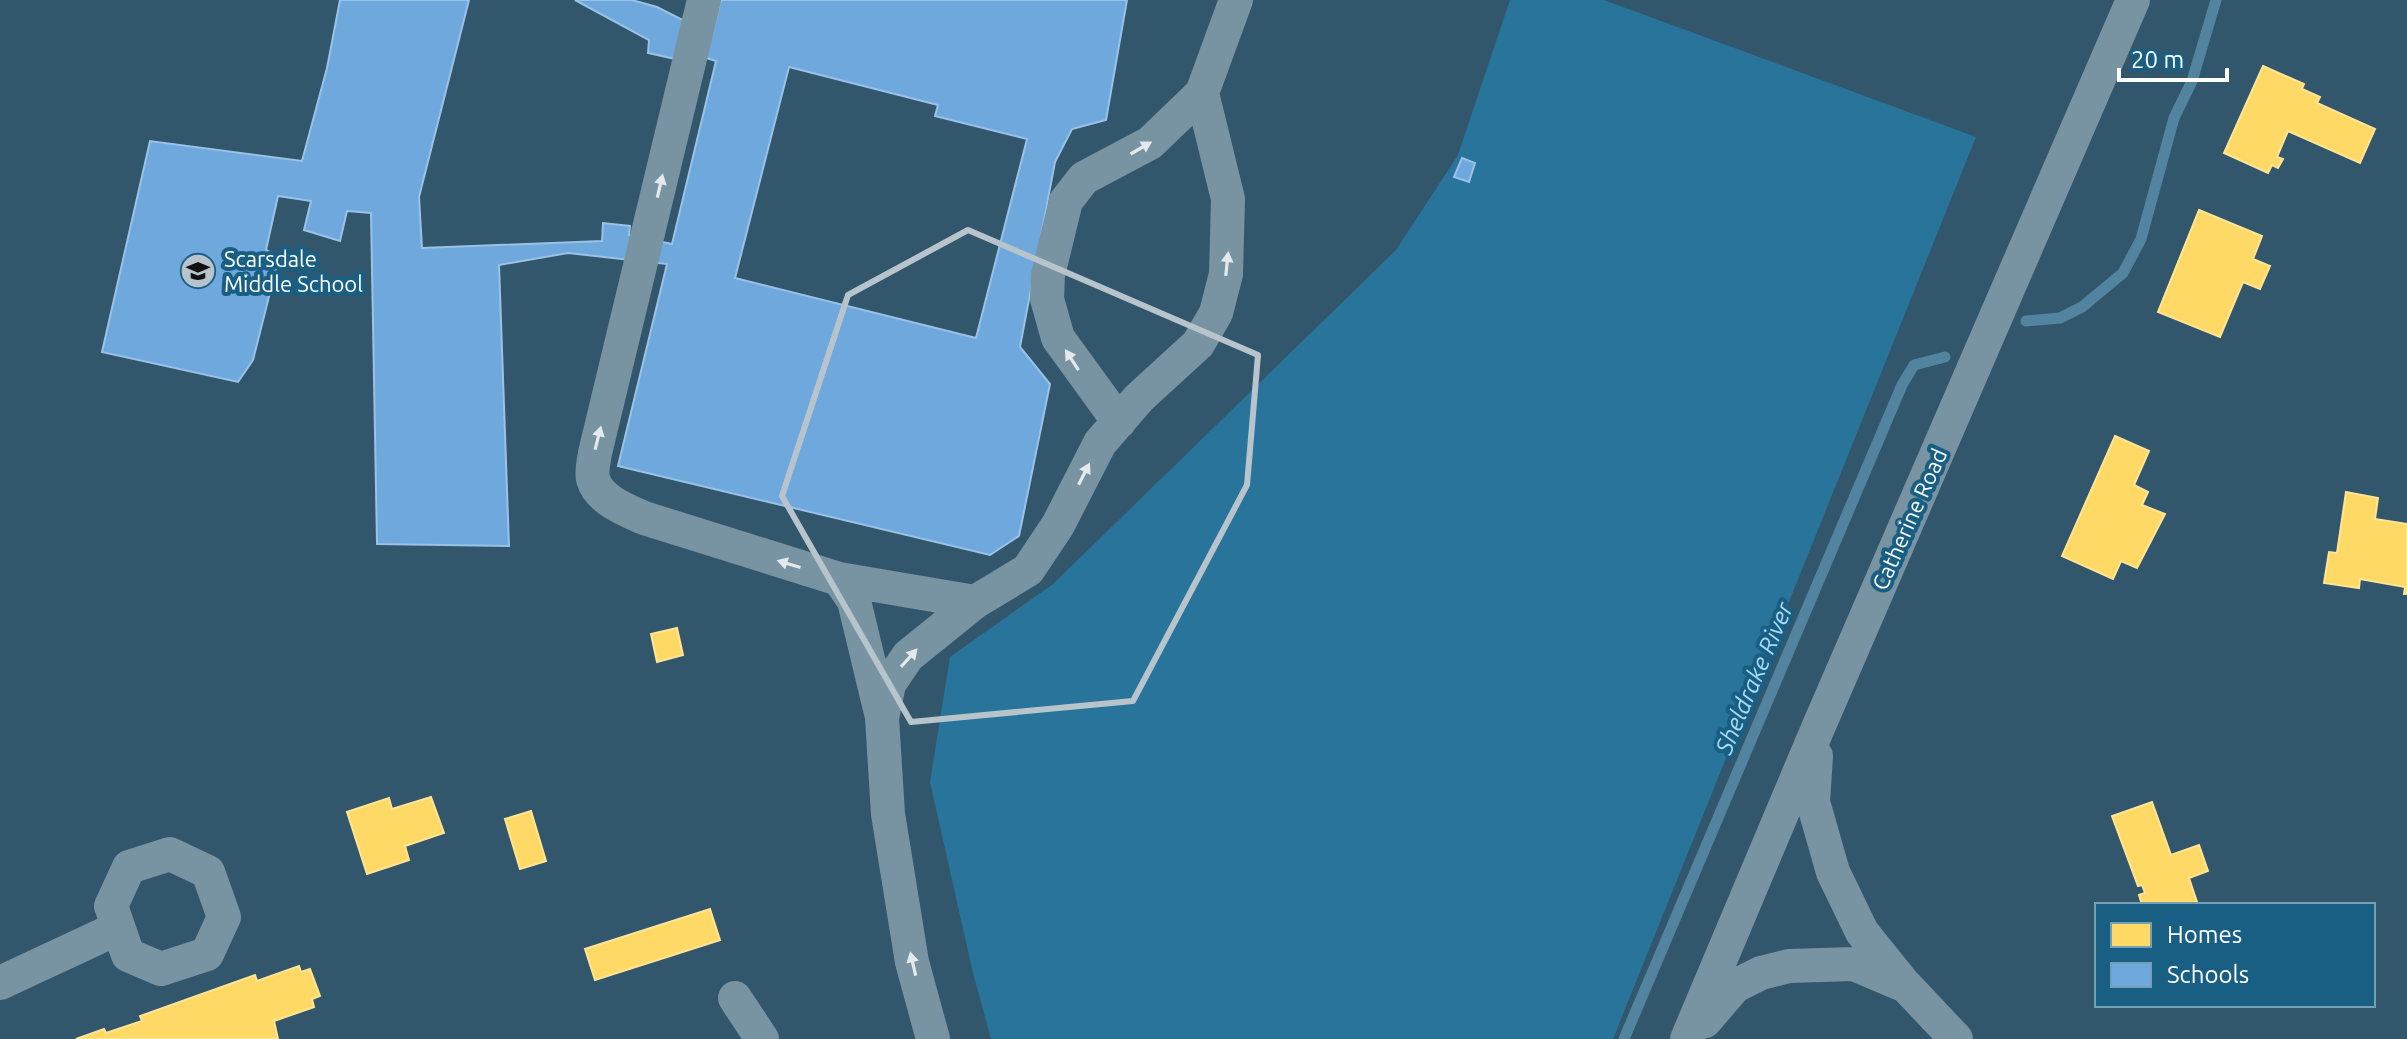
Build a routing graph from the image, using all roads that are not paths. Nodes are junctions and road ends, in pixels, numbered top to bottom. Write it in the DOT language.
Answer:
graph roads {
  1 [pos="704,0"];
  2 [pos="1236,0"];
  3 [pos="2133,0"];
  4 [pos="1202,93"];
  5 [pos="1119,422"];
  6 [pos="839,579"];
  7 [pos="975,602"];
  8 [pos="882,718"];
  9 [pos="1818,728"];
  10 [pos="118,928"];
  11 [pos="0,983"];
  12 [pos="1906,986"];
  13 [pos="735,998"];
  14 [pos="762,1039"];
  15 [pos="933,1039"];
  16 [pos="1688,1039"];
  17 [pos="1956,1039"];
  6 -- 1 [label="street, one-way"];
  2 -- 4 [label="street"];
  3 -- 9 [label="street, Catherine Road"];
  5 -- 4 [label="street, one-way"];
  5 -- 4 [label="street, one-way"];
  7 -- 5 [label="street, one-way"];
  6 -- 7 [label="street"];
  6 -- 8 [label="street"];
  8 -- 7 [label="street, one-way"];
  15 -- 8 [label="street, one-way"];
  9 -- 12 [label="street"];
  9 -- 16 [label="street, Catherine Road"];
  10 -- 11 [label="street"];
  12 -- 16 [label="street"];
  12 -- 17 [label="street"];
  13 -- 14 [label="street"];
}
